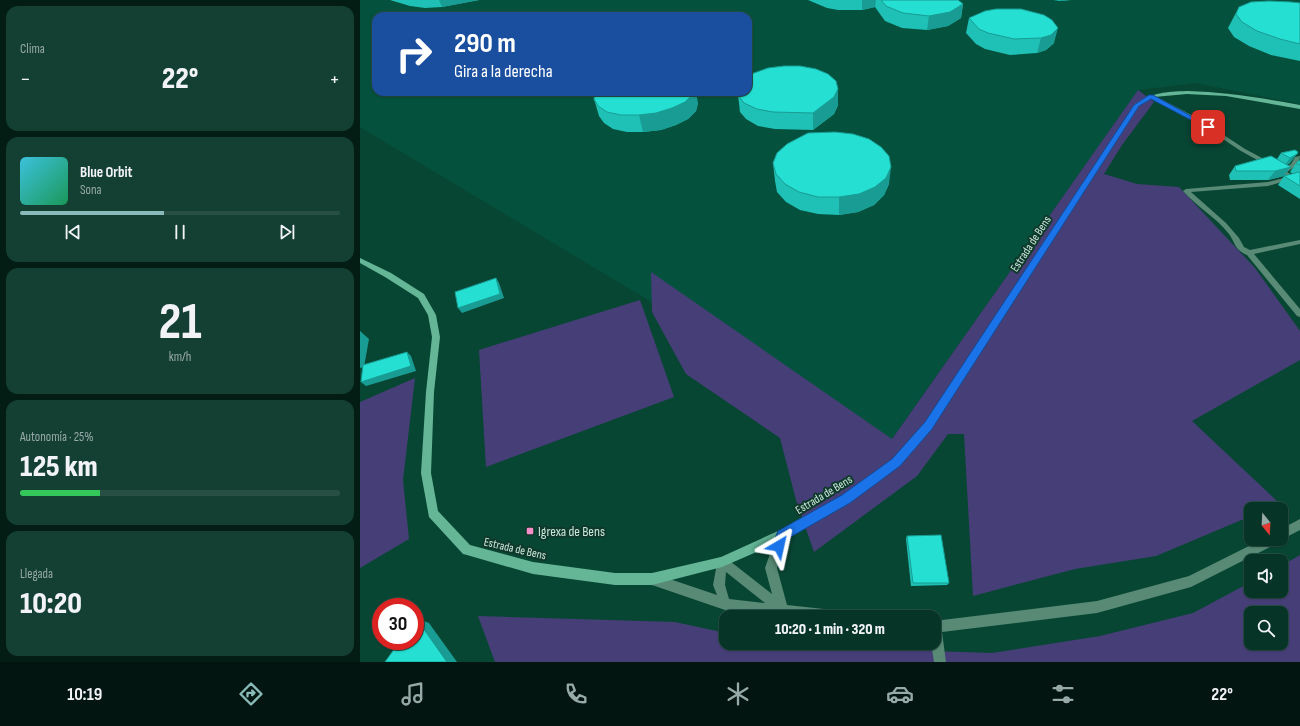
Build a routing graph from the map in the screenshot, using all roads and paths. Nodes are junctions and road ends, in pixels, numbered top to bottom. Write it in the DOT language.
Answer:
graph roads {
  1 [pos="1151,96"];
  2 [pos="1300,107"];
  3 [pos="1300,158"];
  4 [pos="1284,171"];
  5 [pos="1297,179"];
  6 [pos="1300,242"];
  7 [pos="1249,253"];
  8 [pos="360,260"];
  9 [pos="1300,314"];
  10 [pos="1300,524"];
  11 [pos="1288,531"];
  12 [pos="782,535"];
  13 [pos="1260,546"];
  14 [pos="722,562"];
  15 [pos="652,579"];
  16 [pos="725,604"];
  17 [pos="782,609"];
  18 [pos="790,610"];
  19 [pos="941,626"];
  20 [pos="938,650"];
  21 [pos="940,662"];
  1 -- 2 [label="street"];
  1 -- 4 [label="street"];
  1 -- 12 [label="street, Estrada de Bens"];
  3 -- 4 [label="street"];
  4 -- 5 [label="street"];
  5 -- 7 [label="street"];
  6 -- 7 [label="street"];
  7 -- 9 [label="street"];
  8 -- 15 [label="street, Estrada de Bens"];
  10 -- 11 [label="street"];
  12 -- 14 [label="street, Estrada de Bens"];
  12 -- 17 [label="street"];
  13 -- 19 [label="street"];
  14 -- 15 [label="street, Estrada de Bens"];
  14 -- 16 [label="street"];
  14 -- 17 [label="street"];
  15 -- 16 [label="street"];
  16 -- 17 [label="street"];
  17 -- 18 [label="street"];
  20 -- 21 [label="street"];
}
